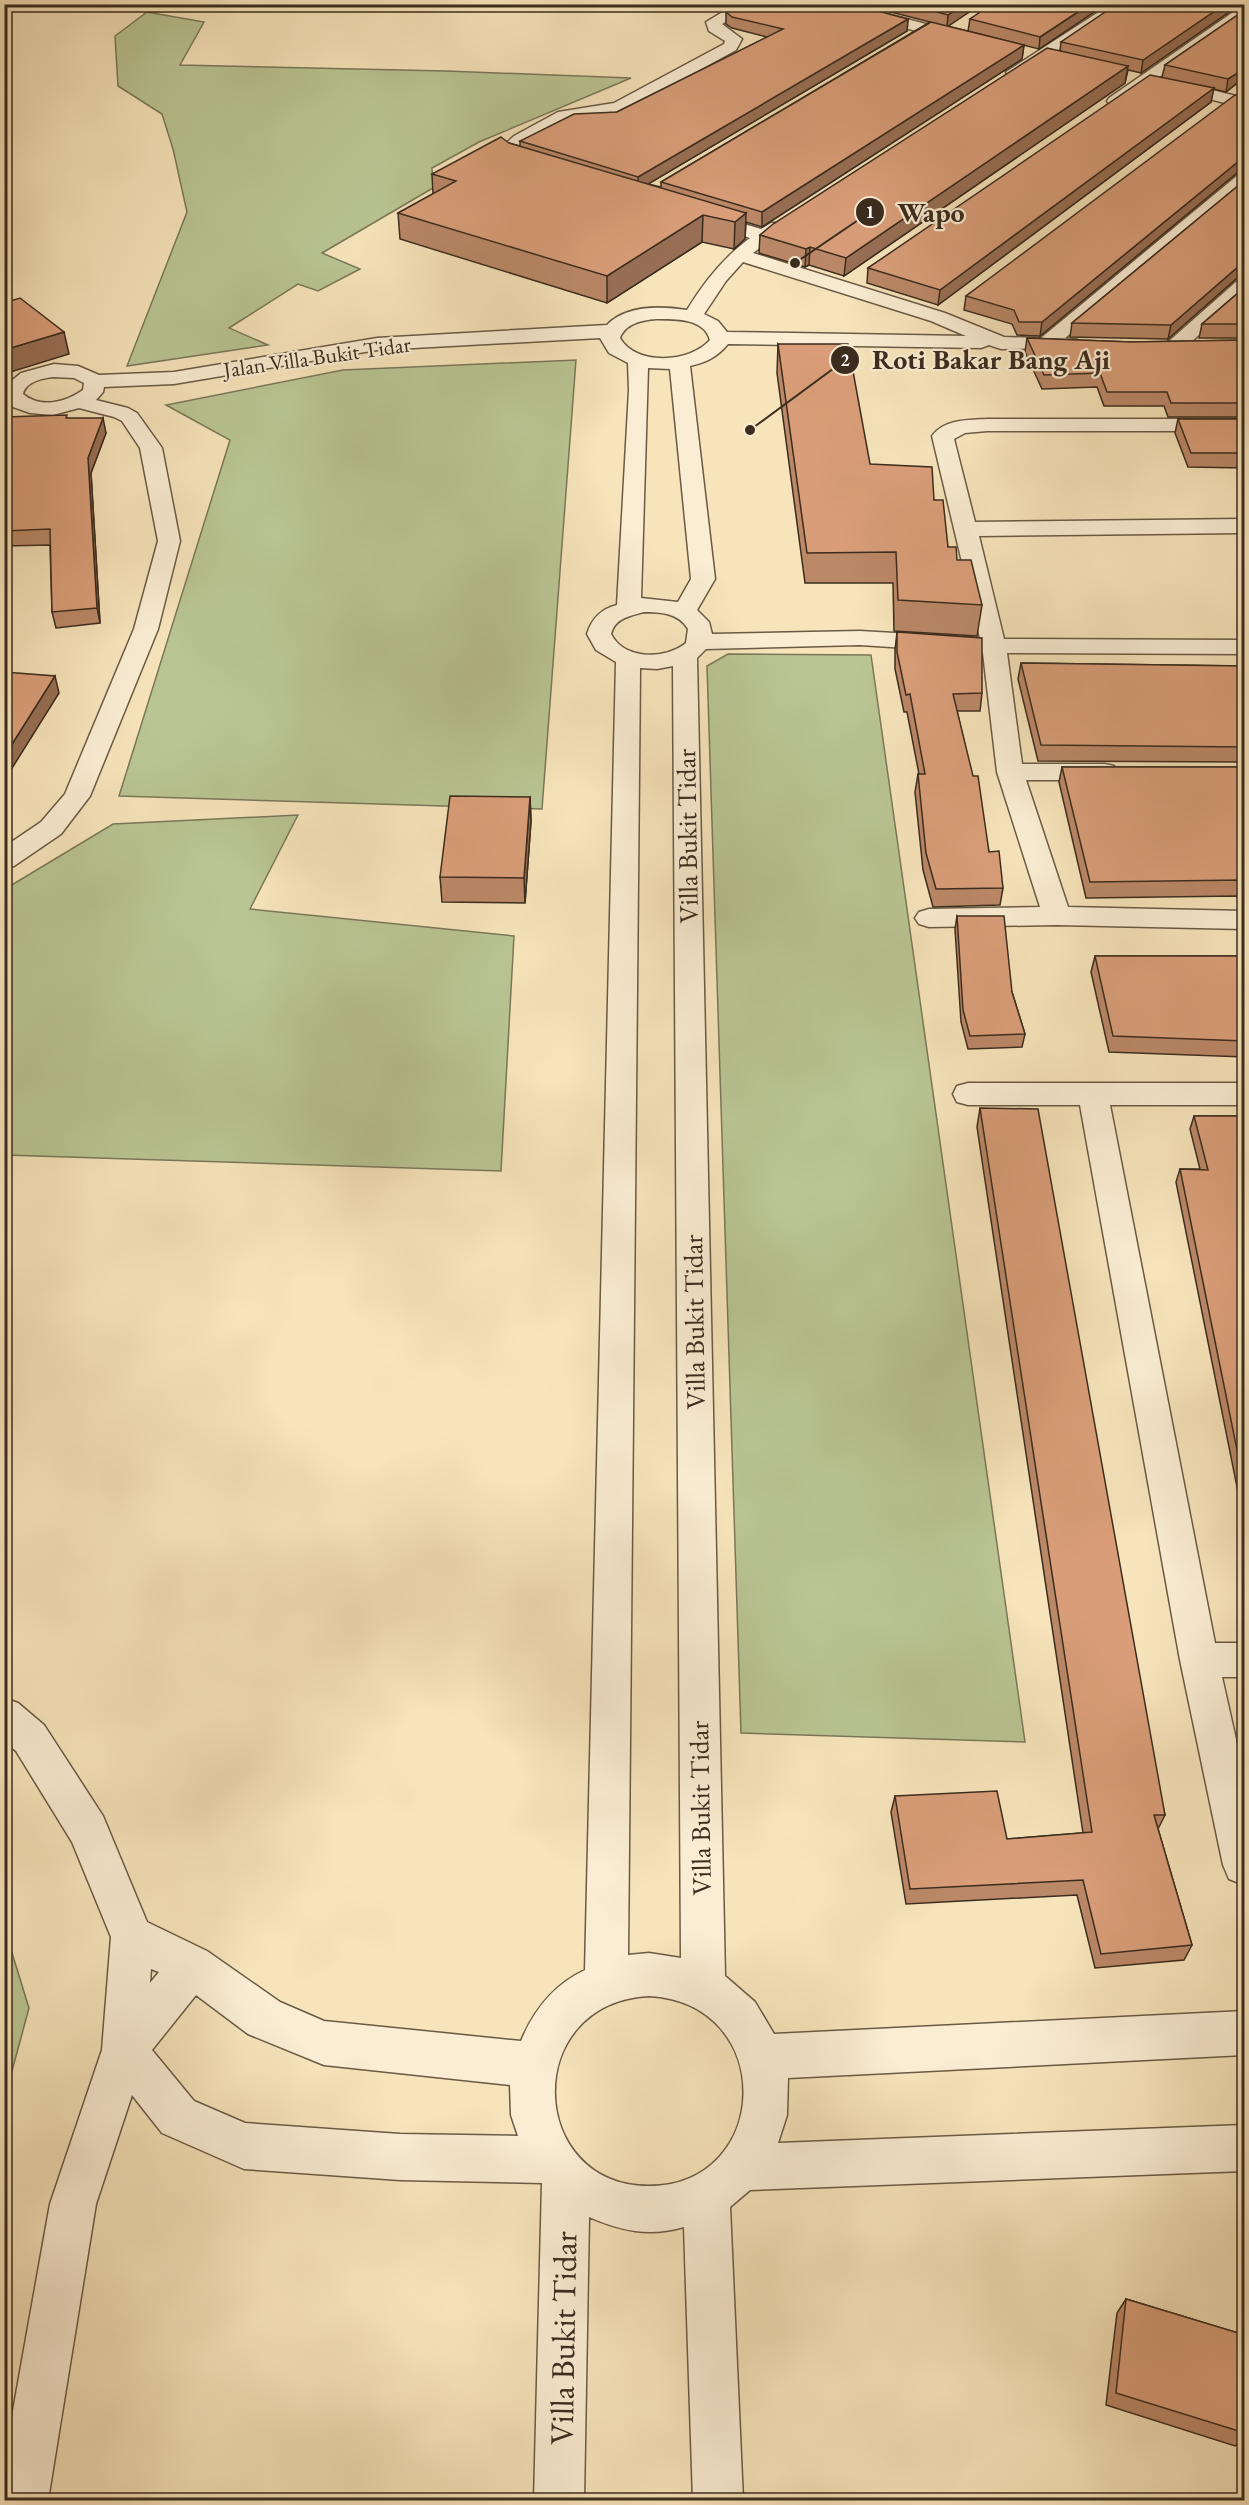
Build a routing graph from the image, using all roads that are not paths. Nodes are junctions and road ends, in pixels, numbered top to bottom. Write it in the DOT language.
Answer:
graph roads {
  1 [pos="748,4"];
  2 [pos="828,4"];
  3 [pos="894,4"];
  4 [pos="1122,4"];
  5 [pos="1245,11"];
  6 [pos="873,16"];
  7 [pos="967,22"];
  8 [pos="925,29"];
  9 [pos="948,34"];
  10 [pos="910,38"];
  11 [pos="982,43"];
  12 [pos="1016,51"];
  13 [pos="1039,56"];
  14 [pos="1060,61"];
  15 [pos="1126,74"];
  16 [pos="1148,79"];
  17 [pos="999,82"];
  18 [pos="1240,97"];
  19 [pos="1100,112"];
  20 [pos="1212,113"];
  21 [pos="551,171"];
  22 [pos="1245,179"];
  23 [pos="686,212"];
  24 [pos="793,216"];
  25 [pos="764,236"];
  26 [pos="739,255"];
  27 [pos="860,276"];
  28 [pos="1245,285"];
  29 [pos="843,288"];
  30 [pos="957,303"];
  31 [pos="692,317"];
  32 [pos="938,318"];
  33 [pos="612,331"];
  34 [pos="720,338"];
  35 [pos="1001,343"];
  36 [pos="1047,344"];
  37 [pos="1093,345"];
  38 [pos="1152,346"];
  39 [pos="1175,346"];
  40 [pos="1198,346"];
  41 [pos="638,360"];
  42 [pos="680,363"];
  43 [pos="90,375"];
  44 [pos="11,402"];
  45 [pos="79,402"];
  46 [pos="1245,425"];
  47 [pos="1245,526"];
  48 [pos="966,529"];
  49 [pos="628,607"];
  50 [pos="684,612"];
  51 [pos="994,646"];
  52 [pos="1245,647"];
  53 [pos="692,649"];
  54 [pos="628,660"];
  55 [pos="1010,772"];
  56 [pos="1128,772"];
  57 [pos="4,860"];
  58 [pos="1058,915"];
  59 [pos="929,918"];
  60 [pos="1245,920"];
  61 [pos="968,1094"];
  62 [pos="1093,1094"];
  63 [pos="1245,1094"];
  64 [pos="1199,1660"];
  65 [pos="1245,1660"];
  66 [pos="4,1716"];
  67 [pos="1245,1864"];
  68 [pos="132,1937"];
  69 [pos="192,1966"];
  70 [pos="606,1981"];
  71 [pos="703,1988"];
  72 [pos="1245,2033"];
  73 [pos="124,2050"];
  74 [pos="759,2057"];
  75 [pos="536,2065"];
  76 [pos="1245,2148"];
  77 [pos="560,2168"];
  78 [pos="723,2182"];
  79 [pos="23,2500"];
  80 [pos="559,2500"];
  81 [pos="718,2500"];
  1 -- 21 [label="street"];
  2 -- 6 [label="street"];
  3 -- 6 [label="street"];
  4 -- 13 [label="street"];
  5 -- 16 [label="street"];
  6 -- 8 [label="street"];
  7 -- 9 [label="street"];
  8 -- 9 [label="street"];
  8 -- 10 [label="street"];
  9 -- 11 [label="street"];
  12 -- 13 [label="street"];
  13 -- 14 [label="street"];
  13 -- 17 [label="street"];
  15 -- 16 [label="street"];
  16 -- 18 [label="street"];
  16 -- 19 [label="street"];
  18 -- 20 [label="street"];
  22 -- 36 [label="street"];
  23 -- 25 [label="street"];
  24 -- 25 [label="street"];
  25 -- 26 [label="street"];
  26 -- 29 [label="street"];
  26 -- 31 [label="street"];
  27 -- 29 [label="street"];
  28 -- 39 [label="street"];
  29 -- 32 [label="street"];
  30 -- 32 [label="street"];
  31 -- 33 [label="street"];
  31 -- 34 [label="street"];
  32 -- 35 [label="street"];
  33 -- 41 [label="street"];
  33 -- 43 [label="street, Jalan Villa Bukit Tidar"];
  34 -- 35 [label="street"];
  34 -- 42 [label="street"];
  35 -- 36 [label="street"];
  36 -- 37 [label="street"];
  38 -- 39 [label="street"];
  39 -- 40 [label="street"];
  41 -- 42 [label="street"];
  41 -- 49 [label="street"];
  42 -- 50 [label="street"];
  43 -- 44 [label="street, Jalan Villa Bukit Tidar"];
  43 -- 45 [label="street"];
  44 -- 45 [label="street"];
  45 -- 57 [label="street"];
  46 -- 48 [label="street"];
  47 -- 48 [label="street"];
  48 -- 51 [label="street"];
  49 -- 50 [label="street"];
  49 -- 54 [label="street"];
  50 -- 53 [label="street, Villa Bukit Tidar"];
  51 -- 52 [label="street"];
  51 -- 53 [label="street"];
  51 -- 55 [label="street"];
  53 -- 54 [label="street"];
  53 -- 71 [label="street, Villa Bukit Tidar"];
  54 -- 70 [label="street"];
  55 -- 56 [label="street"];
  55 -- 58 [label="street"];
  58 -- 59 [label="street"];
  58 -- 60 [label="street"];
  61 -- 62 [label="street"];
  62 -- 63 [label="street"];
  62 -- 64 [label="street"];
  64 -- 65 [label="street"];
  64 -- 67 [label="street"];
  66 -- 68 [label="street"];
  68 -- 69 [label="street"];
  68 -- 73 [label="street"];
  69 -- 73 [label="street"];
  69 -- 75 [label="street"];
  70 -- 71 [label="street"];
  70 -- 75 [label="street"];
  71 -- 74 [label="street"];
  72 -- 74 [label="street"];
  73 -- 77 [label="street"];
  73 -- 79 [label="street"];
  74 -- 78 [label="street"];
  75 -- 77 [label="street"];
  76 -- 78 [label="street"];
  77 -- 78 [label="street"];
  77 -- 80 [label="street, Villa Bukit Tidar"];
  78 -- 81 [label="street"];
}
